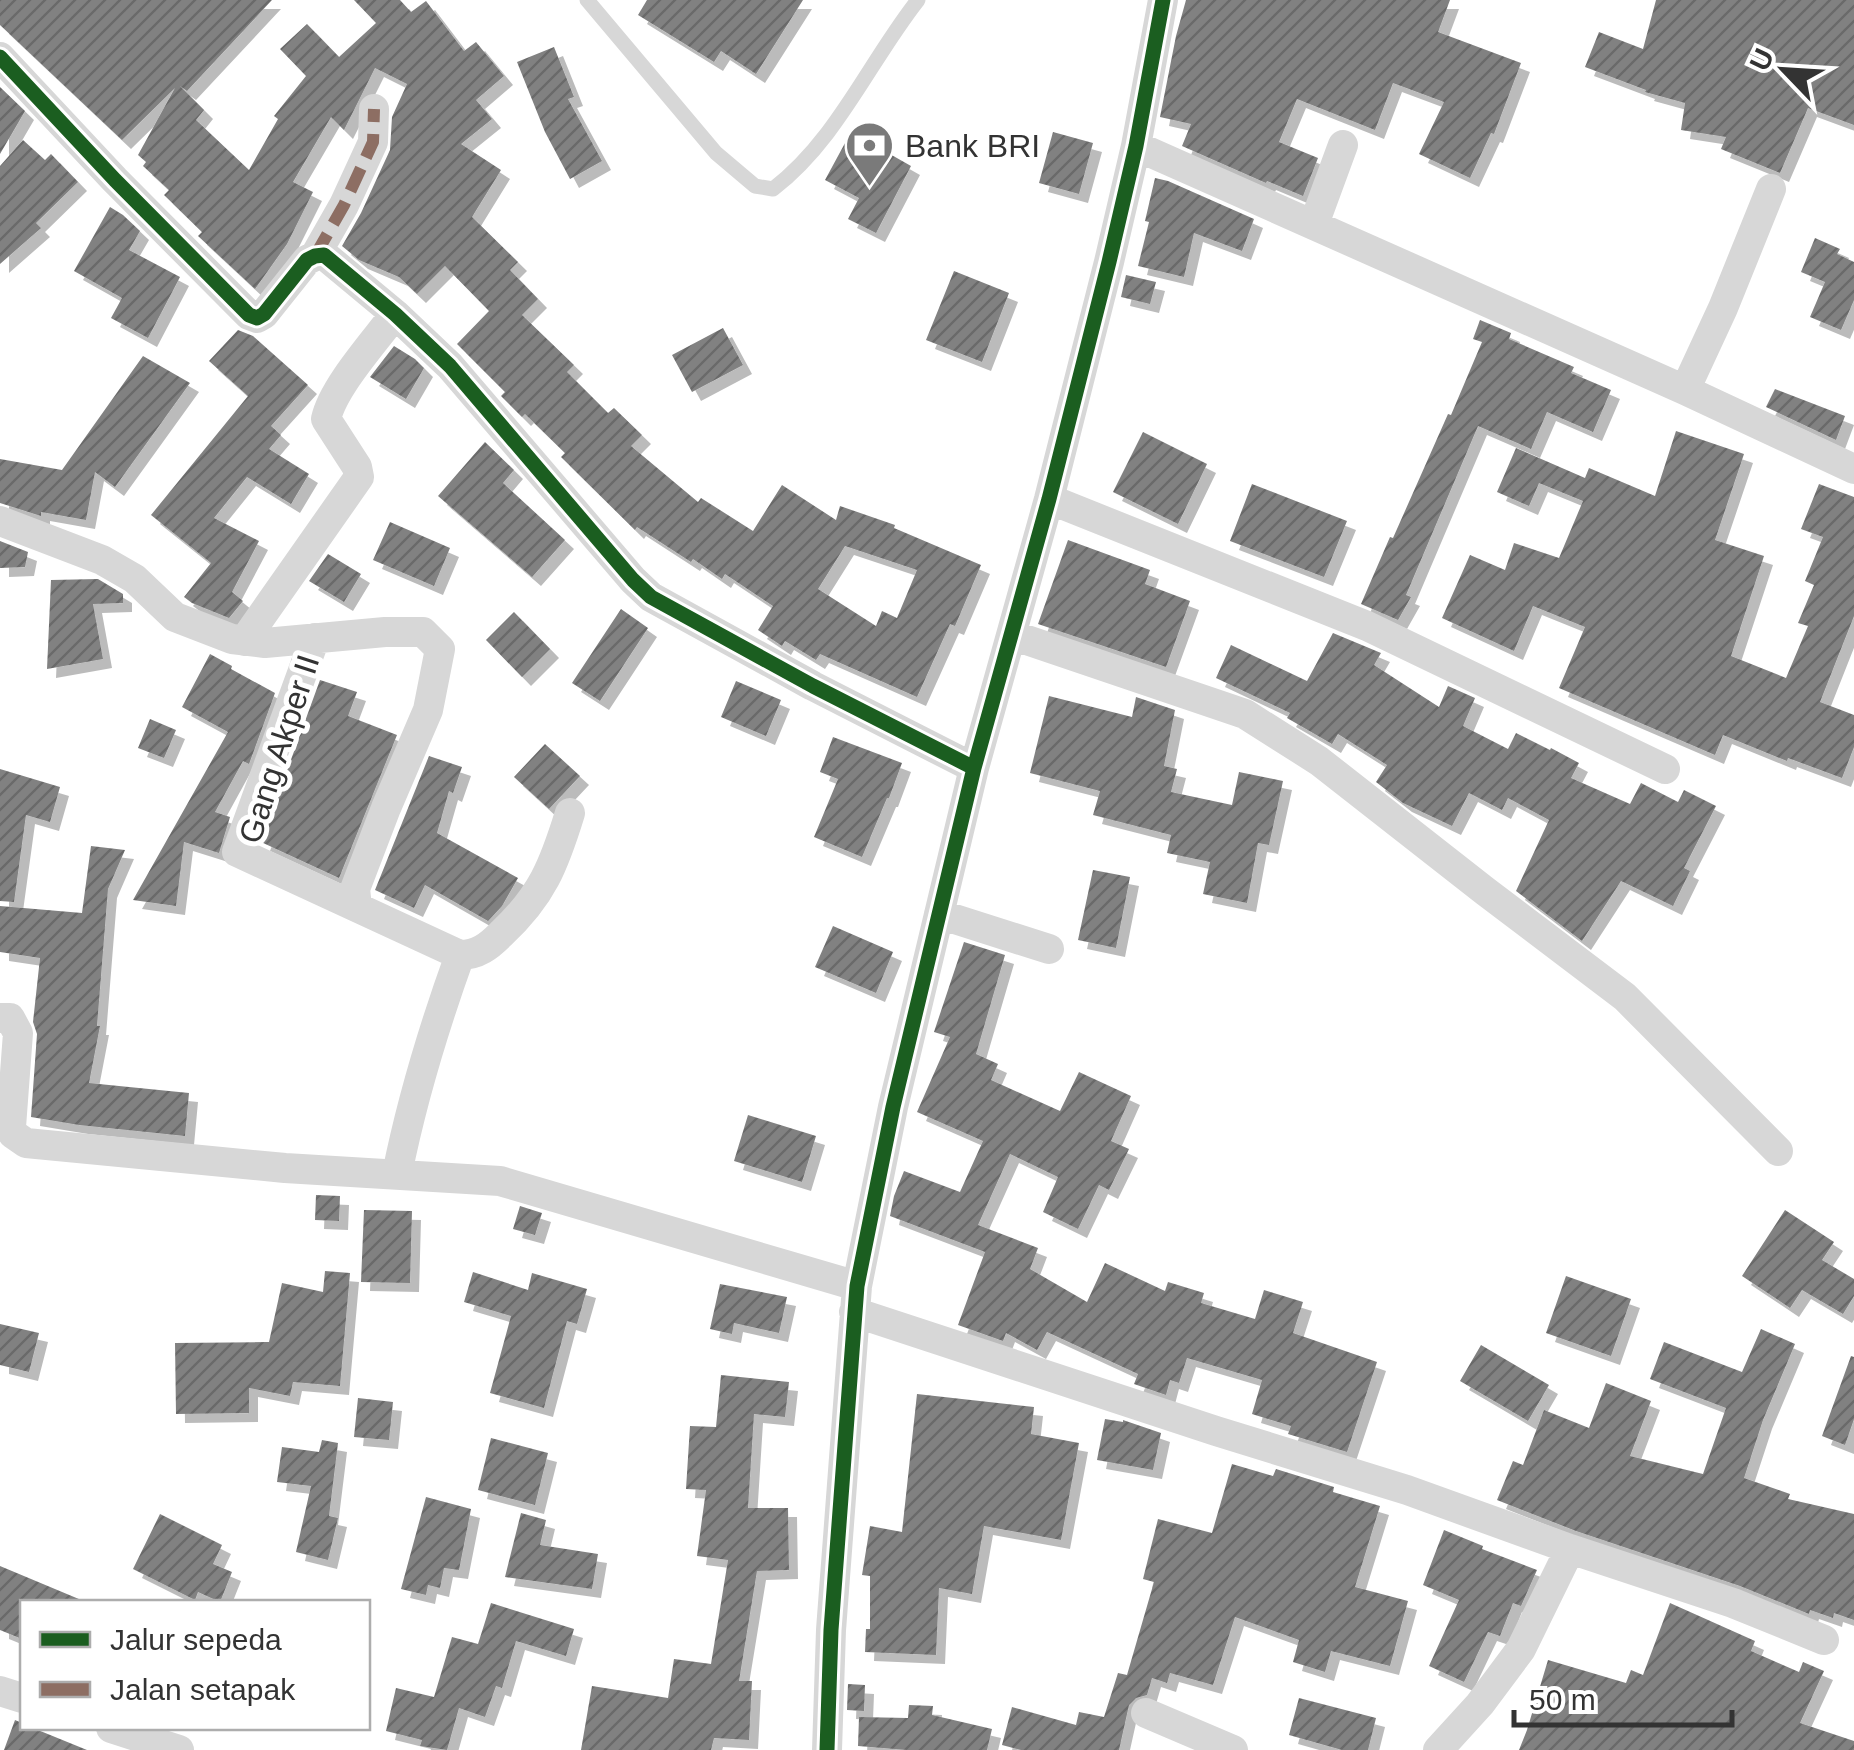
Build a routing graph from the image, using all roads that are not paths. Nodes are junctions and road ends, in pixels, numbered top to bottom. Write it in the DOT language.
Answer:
graph roads {
  1 [pos="588,0"];
  2 [pos="918,0"];
  3 [pos="1163,0"];
  4 [pos="0,57"];
  5 [pos="374,109"];
  6 [pos="1344,144"];
  7 [pos="1136,146"];
  8 [pos="1771,189"];
  9 [pos="1314,224"];
  10 [pos="315,256"];
  11 [pos="396,314"];
  12 [pos="1685,390"];
  13 [pos="1854,468"];
  14 [pos="1049,498"];
  15 [pos="0,521"];
  16 [pos="1012,636"];
  17 [pos="315,638"];
  18 [pos="244,642"];
  19 [pos="974,768"];
  20 [pos="1665,769"];
  21 [pos="570,812"];
  22 [pos="357,906"];
  23 [pos="940,914"];
  24 [pos="1049,949"];
  25 [pos="460,955"];
  26 [pos="0,1018"];
  27 [pos="1778,1151"];
  28 [pos="397,1174"];
  29 [pos="856,1299"];
  30 [pos="1570,1548"];
  31 [pos="1824,1640"];
  32 [pos="1146,1713"];
  33 [pos="117,1730"];
  34 [pos="179,1750"];
  35 [pos="827,1750"];
  36 [pos="1233,1750"];
  37 [pos="1438,1750"];
  1 -- 2 [label="lane"];
  3 -- 7 [label="street"];
  4 -- 10 [label="street"];
  5 -- 10 [label="street"];
  6 -- 9 [label="street"];
  7 -- 9 [label="street"];
  7 -- 14 [label="street"];
  8 -- 12 [label="street"];
  9 -- 12 [label="street"];
  10 -- 11 [label="street"];
  11 -- 18 [label="street"];
  11 -- 19 [label="street"];
  12 -- 13 [label="street"];
  14 -- 16 [label="street"];
  14 -- 20 [label="street"];
  15 -- 18 [label="street"];
  16 -- 19 [label="street"];
  16 -- 27 [label="street"];
  17 -- 18 [label="street"];
  17 -- 22 [label="street, Gang Akper II"];
  17 -- 22 [label="street"];
  19 -- 23 [label="street"];
  21 -- 25 [label="street"];
  22 -- 25 [label="street, Gang Akper II"];
  23 -- 24 [label="street"];
  23 -- 29 [label="street"];
  25 -- 28 [label="street"];
  26 -- 28 [label="street"];
  28 -- 29 [label="street"];
  29 -- 30 [label="street"];
  29 -- 35 [label="street"];
  30 -- 31 [label="street"];
  30 -- 37 [label="street"];
  32 -- 36 [label="street"];
  33 -- 34 [label="street"];
}
